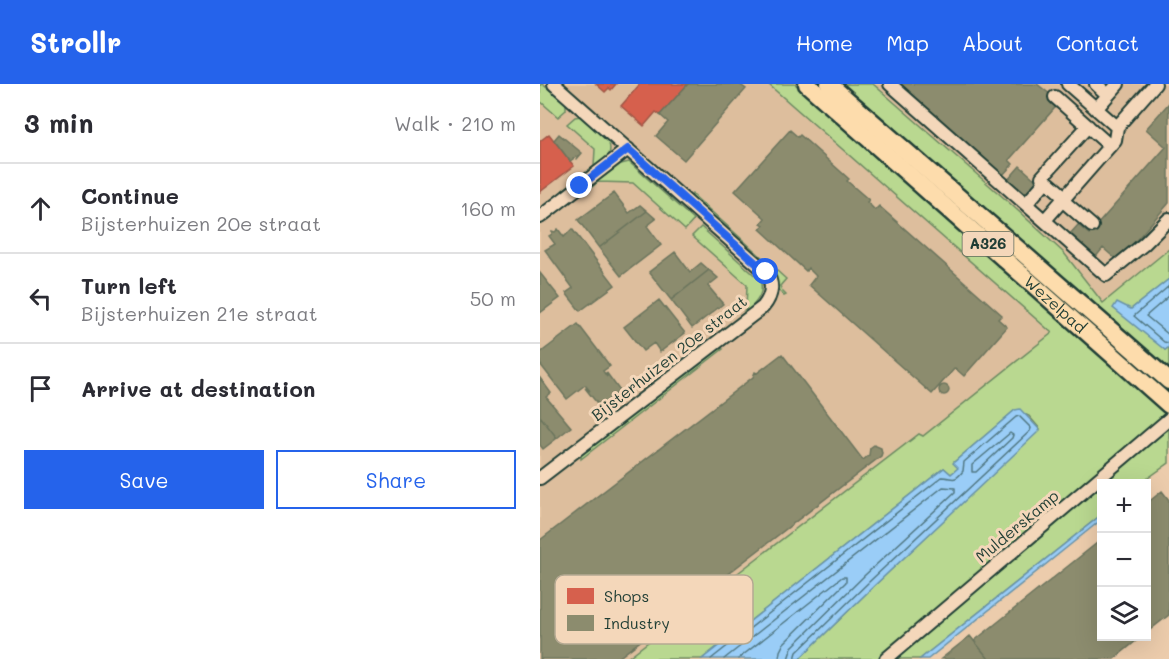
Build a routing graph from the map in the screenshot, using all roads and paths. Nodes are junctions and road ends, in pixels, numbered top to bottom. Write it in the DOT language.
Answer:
graph roads {
  1 [pos="554,84"];
  2 [pos="807,84"];
  3 [pos="829,84"];
  4 [pos="890,84"];
  5 [pos="1068,84"];
  6 [pos="1096,84"];
  7 [pos="1118,84"];
  8 [pos="1155,84"];
  9 [pos="1108,95"];
  10 [pos="1055,96"];
  11 [pos="1100,112"];
  12 [pos="1088,126"];
  13 [pos="1117,127"];
  14 [pos="1110,146"];
  15 [pos="628,149"];
  16 [pos="1047,181"];
  17 [pos="1064,199"];
  18 [pos="1027,203"];
  19 [pos="540,217"];
  20 [pos="1169,219"];
  21 [pos="1045,220"];
  22 [pos="1092,226"];
  23 [pos="1169,381"];
  24 [pos="1169,405"];
  25 [pos="1169,419"];
  26 [pos="540,478"];
  27 [pos="886,659"];
  1 -- 15 [label="street, Bijsterhuizen 20e straat"];
  2 -- 24 [label="highway, Wezelpad / A326"];
  3 -- 23 [label="highway, Wezelpad / A326"];
  4 -- 18 [label="street"];
  5 -- 11 [label="street"];
  6 -- 9 [label="street"];
  7 -- 9 [label="street"];
  8 -- 13 [label="street"];
  9 -- 11 [label="street"];
  10 -- 12 [label="street"];
  11 -- 13 [label="street"];
  12 -- 14 [label="street"];
  12 -- 16 [label="street"];
  13 -- 14 [label="street"];
  14 -- 17 [label="street"];
  15 -- 19 [label="street"];
  15 -- 26 [label="street, Bijsterhuizen 20e straat"];
  16 -- 17 [label="street"];
  16 -- 18 [label="street"];
  17 -- 21 [label="street"];
  17 -- 22 [label="street"];
  18 -- 21 [label="street"];
  20 -- 21 [label="street"];
  25 -- 27 [label="street, Mulderskamp"];
}
